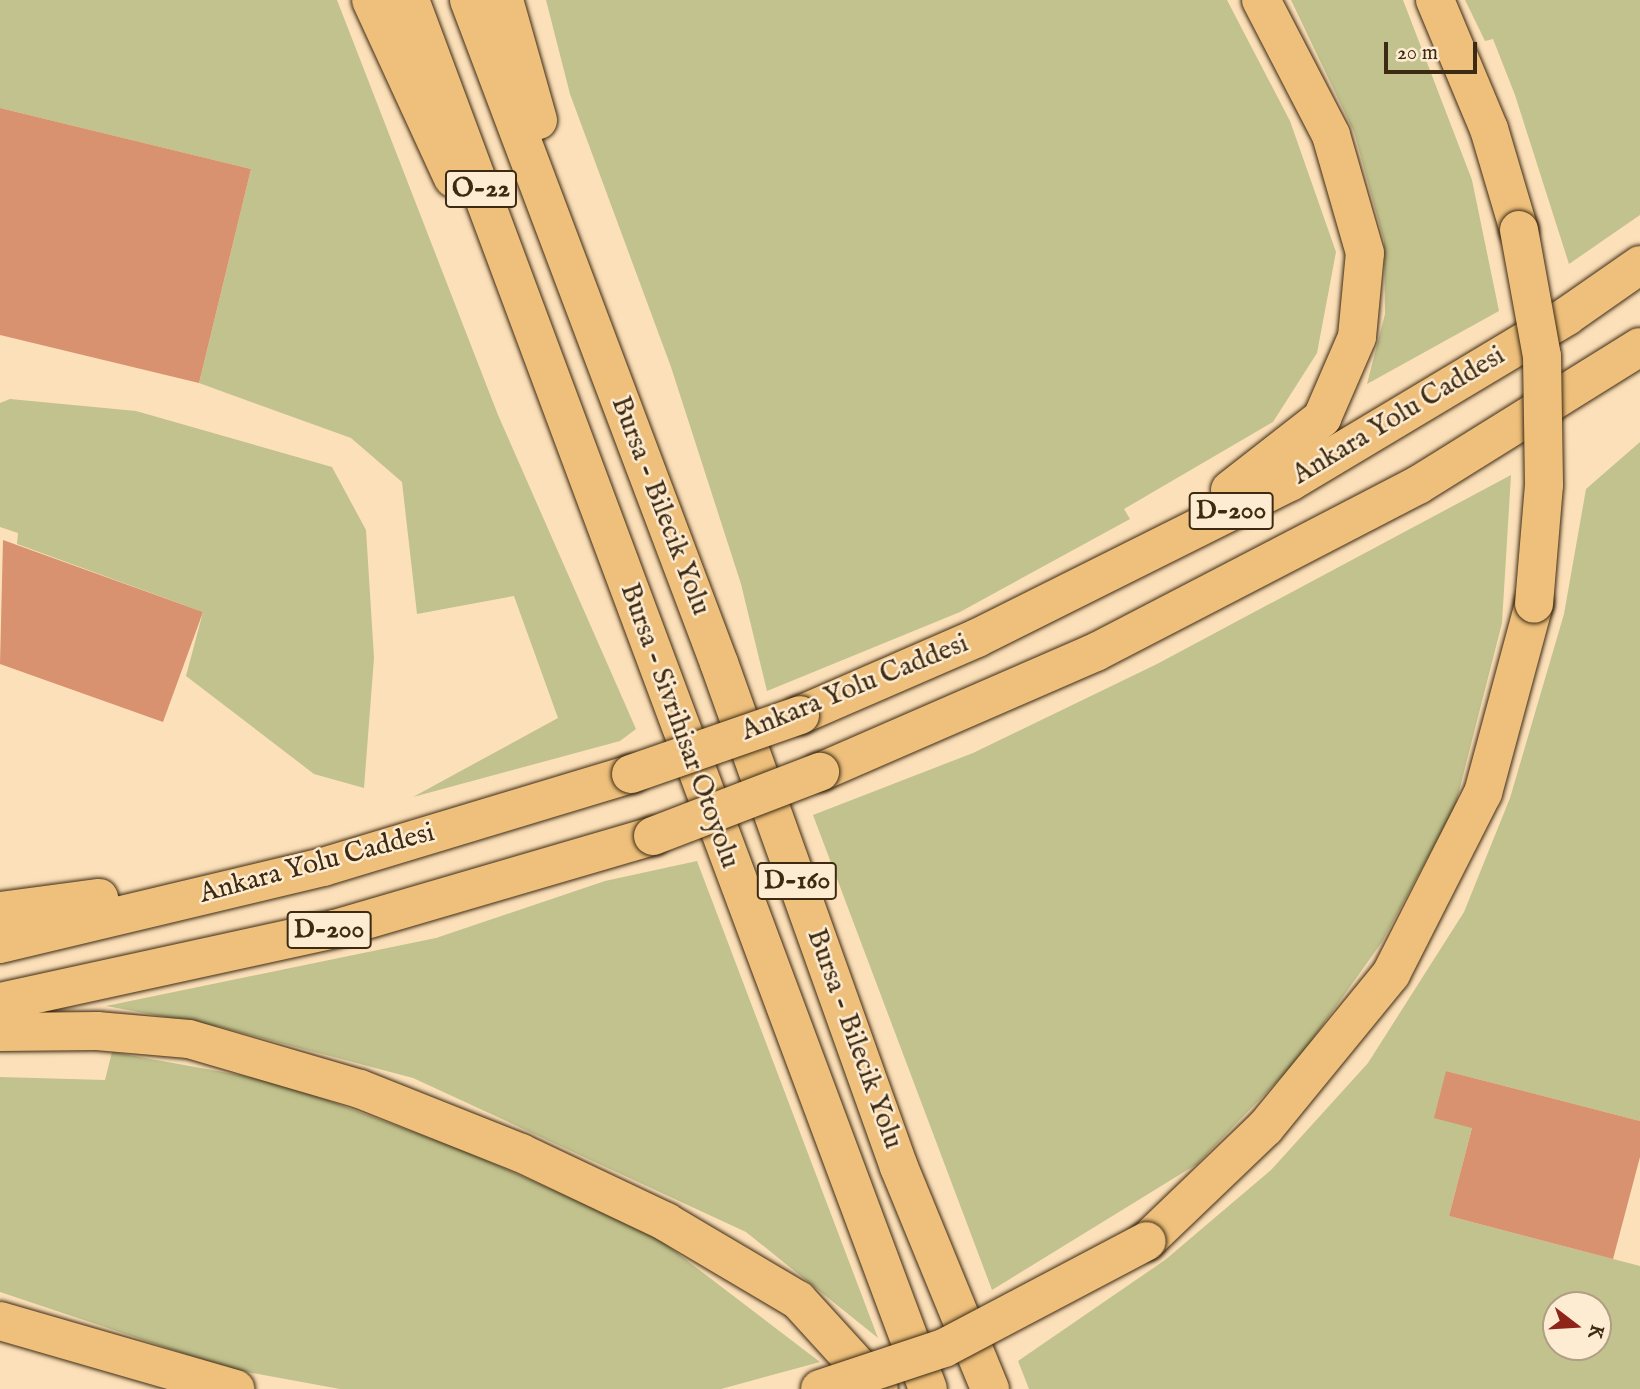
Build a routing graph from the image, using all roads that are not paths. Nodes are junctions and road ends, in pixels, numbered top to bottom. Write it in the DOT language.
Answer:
graph roads {
  1 [pos="371,0"];
  2 [pos="410,0"];
  3 [pos="469,0"];
  4 [pos="504,0"];
  5 [pos="1261,0"];
  6 [pos="1434,0"];
  7 [pos="1640,264"];
  8 [pos="1640,347"];
  9 [pos="609,371"];
  10 [pos="551,377"];
  11 [pos="977,638"];
  12 [pos="323,867"];
  13 [pos="0,911"];
  14 [pos="0,944"];
  15 [pos="0,1002"];
  16 [pos="0,1032"];
  17 [pos="0,1321"];
  18 [pos="235,1389"];
  19 [pos="820,1389"];
  20 [pos="879,1389"];
  21 [pos="928,1389"];
  22 [pos="990,1389"];
  1 -- 10 [label="highway"];
  2 -- 10 [label="highway, O-22"];
  3 -- 9 [label="highway, O-22"];
  4 -- 9 [label="highway"];
  5 -- 11 [label="highway"];
  6 -- 19 [label="highway, bridge"];
  7 -- 11 [label="highway, Ankara Yolu Caddesi / D-200"];
  8 -- 15 [label="highway, D-200, bridge"];
  9 -- 22 [label="highway, Bursa - Bilecik Yolu / D-160"];
  10 -- 21 [label="highway, Bursa - Sivrihisar Otoyolu / O-22"];
  11 -- 12 [label="highway, Ankara Yolu Caddesi / D-200, bridge"];
  12 -- 13 [label="highway"];
  12 -- 14 [label="highway, Ankara Yolu Caddesi / D-200"];
  16 -- 20 [label="highway"];
  17 -- 18 [label="highway"];
}
